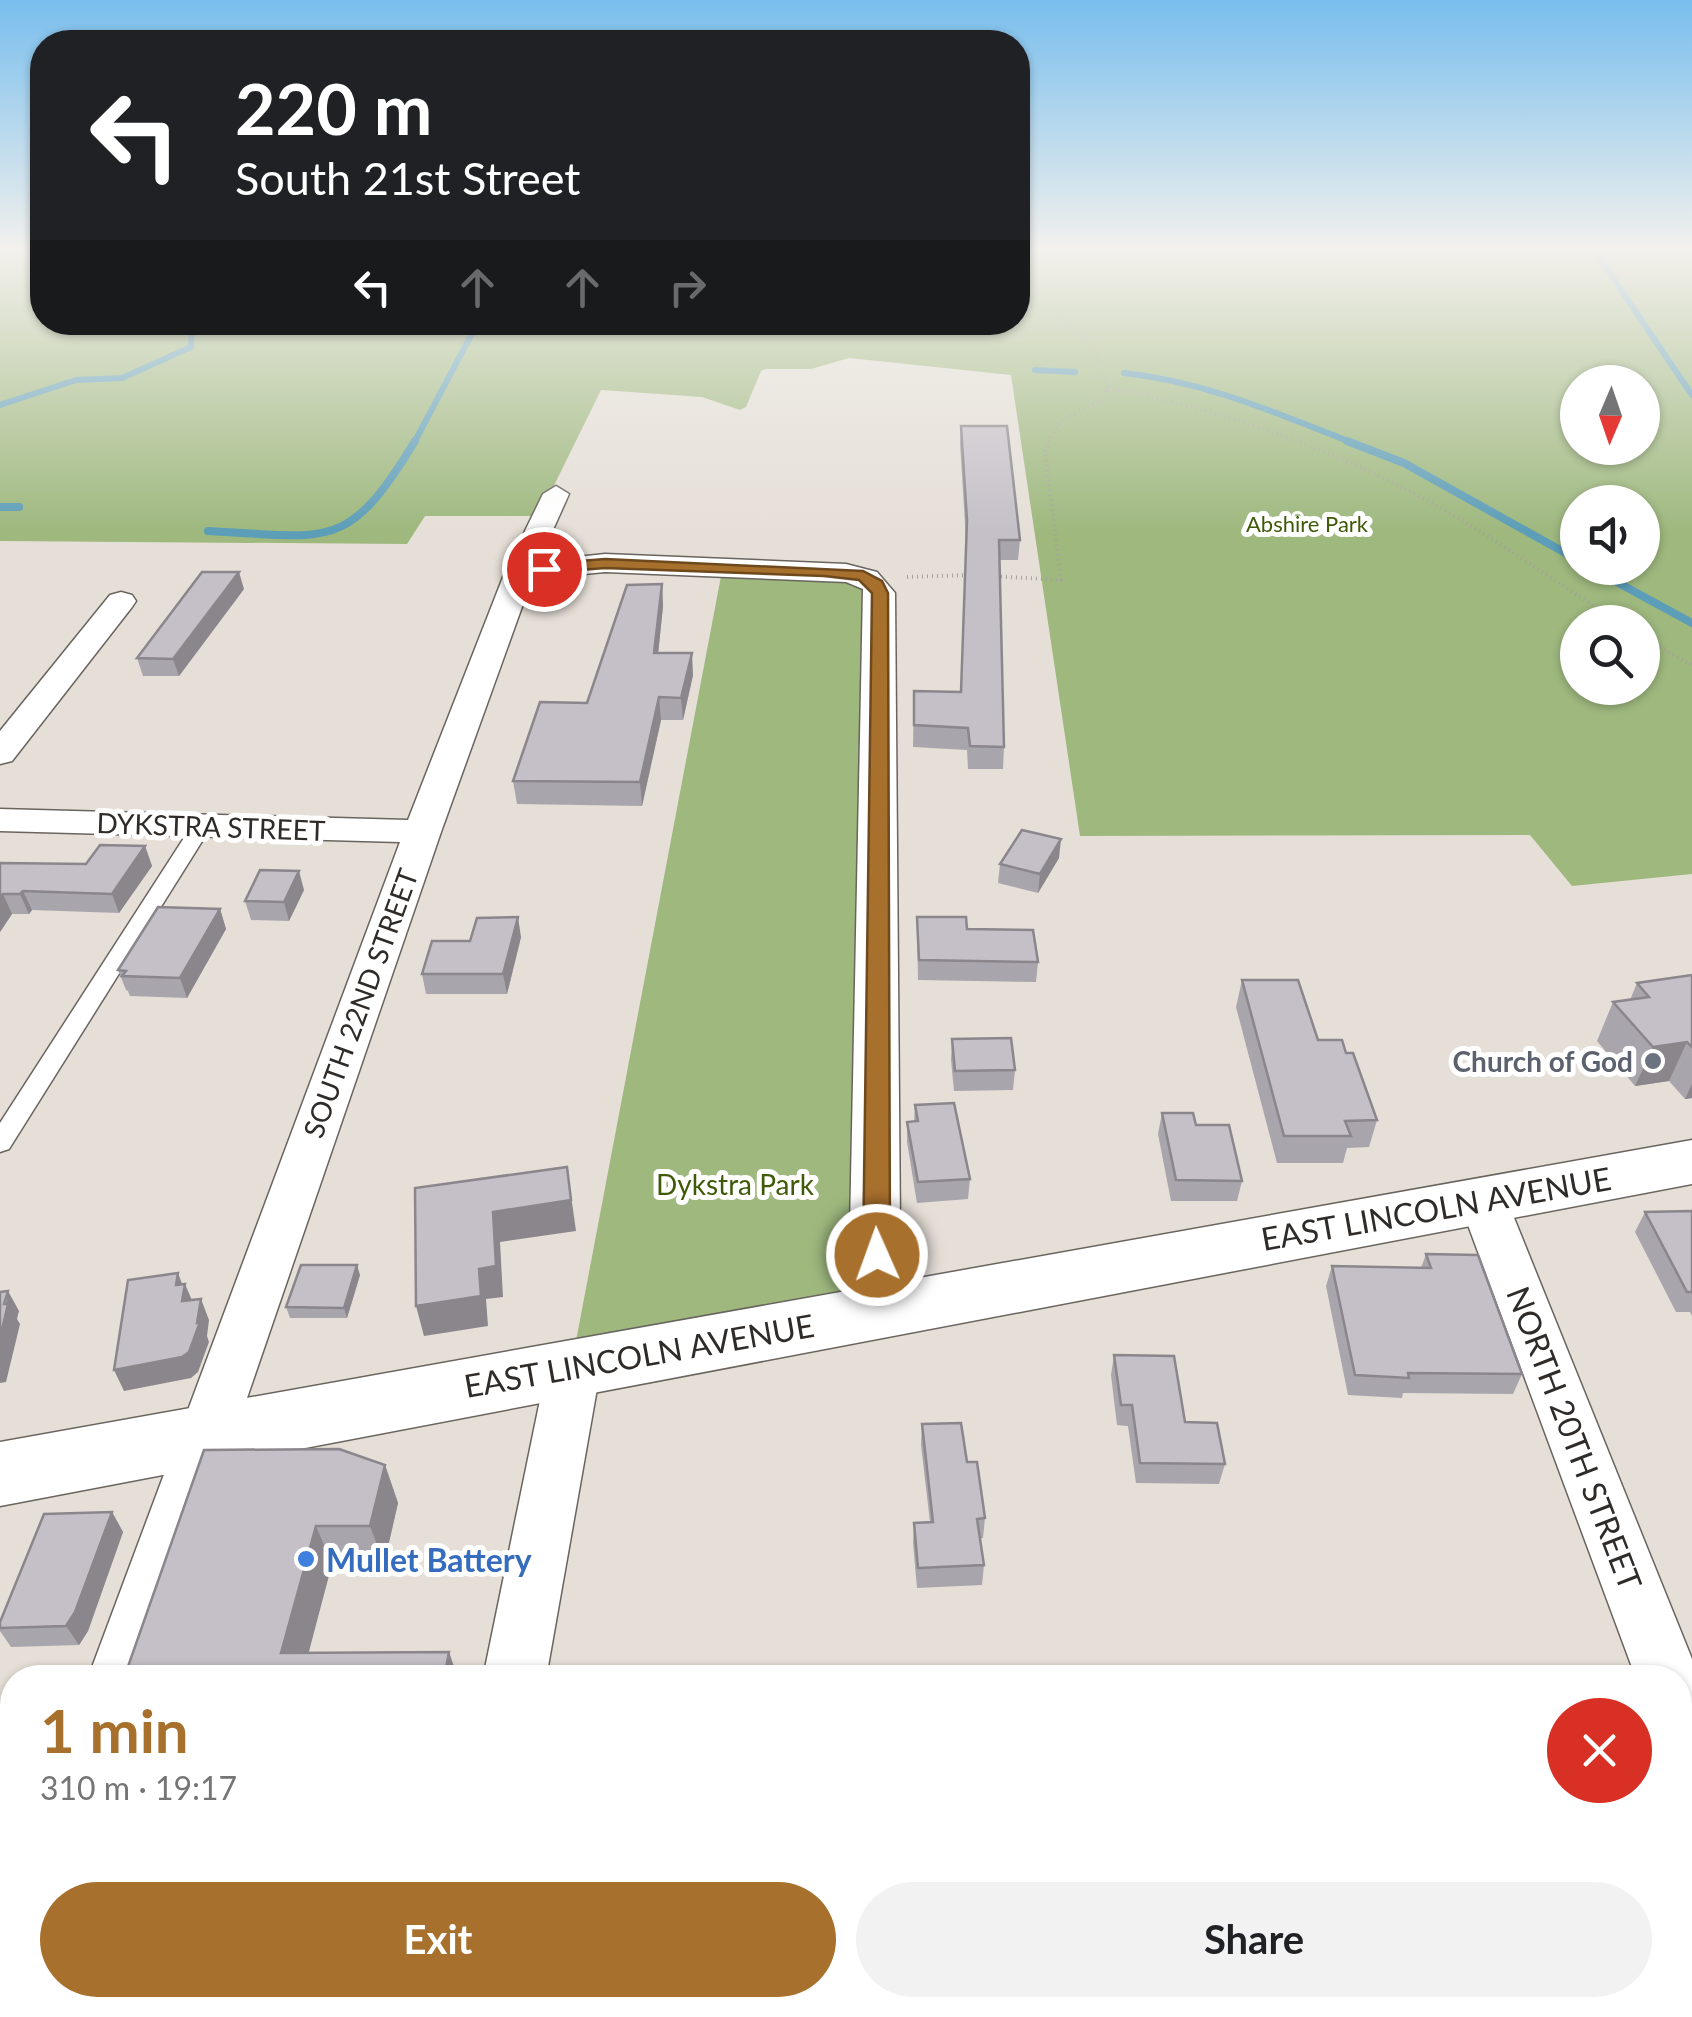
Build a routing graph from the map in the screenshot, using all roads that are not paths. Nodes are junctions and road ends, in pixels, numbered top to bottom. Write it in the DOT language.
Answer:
graph roads {
  1 [pos="556,494"];
  2 [pos="520,572"];
  3 [pos="121,601"];
  4 [pos="0,754"];
  5 [pos="0,820"];
  6 [pos="201,826"];
  7 [pos="422,832"];
  8 [pos="0,1142"];
  9 [pos="1692,1162"];
  10 [pos="1482,1198"];
  11 [pos="885,1310"];
  12 [pos="574,1366"];
  13 [pos="204,1436"];
  14 [pos="0,1474"];
  15 [pos="123,1665"];
  16 [pos="516,1665"];
  17 [pos="1663,1665"];
  1 -- 2 [label="street, SOUTH 22ND STREET"];
  2 -- 7 [label="street, SOUTH 22ND STREET"];
  2 -- 11 [label="street"];
  3 -- 4 [label="street"];
  5 -- 6 [label="street, DYKSTRA STREET"];
  6 -- 7 [label="street, DYKSTRA STREET"];
  6 -- 8 [label="lane"];
  7 -- 13 [label="street, SOUTH 22ND STREET"];
  9 -- 10 [label="main road, EAST LINCOLN AVENUE"];
  10 -- 11 [label="main road, EAST LINCOLN AVENUE"];
  10 -- 17 [label="street, NORTH 20TH STREET"];
  11 -- 12 [label="main road, EAST LINCOLN AVENUE"];
  12 -- 13 [label="main road, EAST LINCOLN AVENUE"];
  12 -- 16 [label="street"];
  13 -- 14 [label="main road, EAST LINCOLN AVENUE"];
  13 -- 15 [label="street, SOUTH 22ND STREET"];
}
